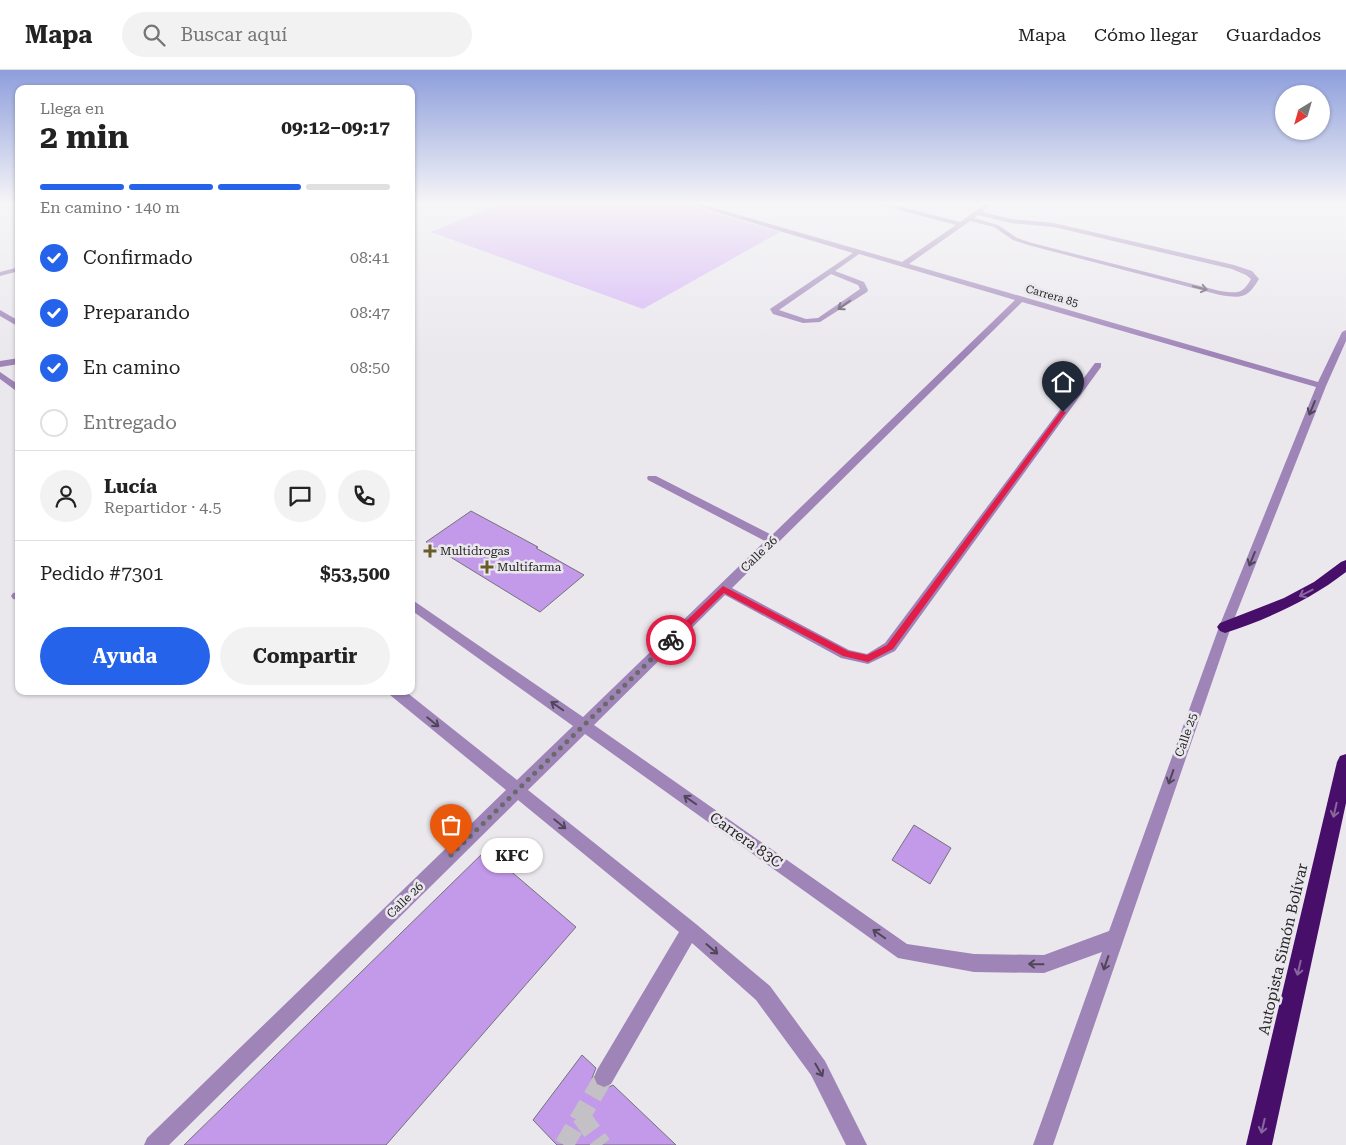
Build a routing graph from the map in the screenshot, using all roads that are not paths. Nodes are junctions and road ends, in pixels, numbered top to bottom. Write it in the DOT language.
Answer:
graph roads {
  1 [pos="856,253"];
  2 [pos="862,253"];
  3 [pos="920,253"];
  4 [pos="1066,253"];
  5 [pos="1176,253"];
  6 [pos="903,265"];
  7 [pos="15,270"];
  8 [pos="830,271"];
  9 [pos="0,274"];
  10 [pos="1020,299"];
  11 [pos="0,312"];
  12 [pos="15,322"];
  13 [pos="1346,332"];
  14 [pos="15,362"];
  15 [pos="0,364"];
  16 [pos="1098,365"];
  17 [pos="0,375"];
  18 [pos="1321,386"];
  19 [pos="15,387"];
  20 [pos="652,478"];
  21 [pos="773,540"];
  22 [pos="1346,565"];
  23 [pos="723,589"];
  24 [pos="415,606"];
  25 [pos="1224,627"];
  26 [pos="400,695"];
  27 [pos="583,725"];
  28 [pos="1346,762"];
  29 [pos="518,789"];
  30 [pos="690,930"];
  31 [pos="1114,938"];
  32 [pos="604,1076"];
  33 [pos="154,1145"];
  34 [pos="858,1145"];
  35 [pos="1042,1145"];
  36 [pos="1259,1145"];
  1 -- 8 [label="street"];
  2 -- 6 [label="street, Carrera 85"];
  3 -- 6 [label="street"];
  4 -- 5 [label="street, one-way"];
  6 -- 10 [label="street, Carrera 85"];
  7 -- 9 [label="street"];
  8 -- 8 [label="street, one-way"];
  10 -- 18 [label="street, Carrera 85"];
  10 -- 21 [label="street, Calle 26"];
  11 -- 12 [label="street"];
  13 -- 18 [label="street, Calle 25"];
  14 -- 15 [label="street"];
  16 -- 23 [label="street"];
  17 -- 19 [label="street"];
  18 -- 25 [label="street, Calle 25, one-way"];
  20 -- 21 [label="street"];
  21 -- 23 [label="street, Calle 26"];
  22 -- 25 [label="highway, one-way"];
  23 -- 27 [label="street, Calle 26"];
  27 -- 24 [label="street, Carrera 83C, one-way"];
  25 -- 31 [label="street, Calle 25, one-way"];
  26 -- 29 [label="street, one-way"];
  27 -- 29 [label="street, Calle 26"];
  31 -- 27 [label="street, Carrera 83C, one-way"];
  28 -- 36 [label="highway, Autopista Simón Bolívar, one-way"];
  29 -- 30 [label="street, one-way"];
  29 -- 33 [label="street, Calle 26"];
  30 -- 32 [label="street"];
  30 -- 34 [label="street, one-way"];
  31 -- 35 [label="street, Calle 25, one-way"];
}
